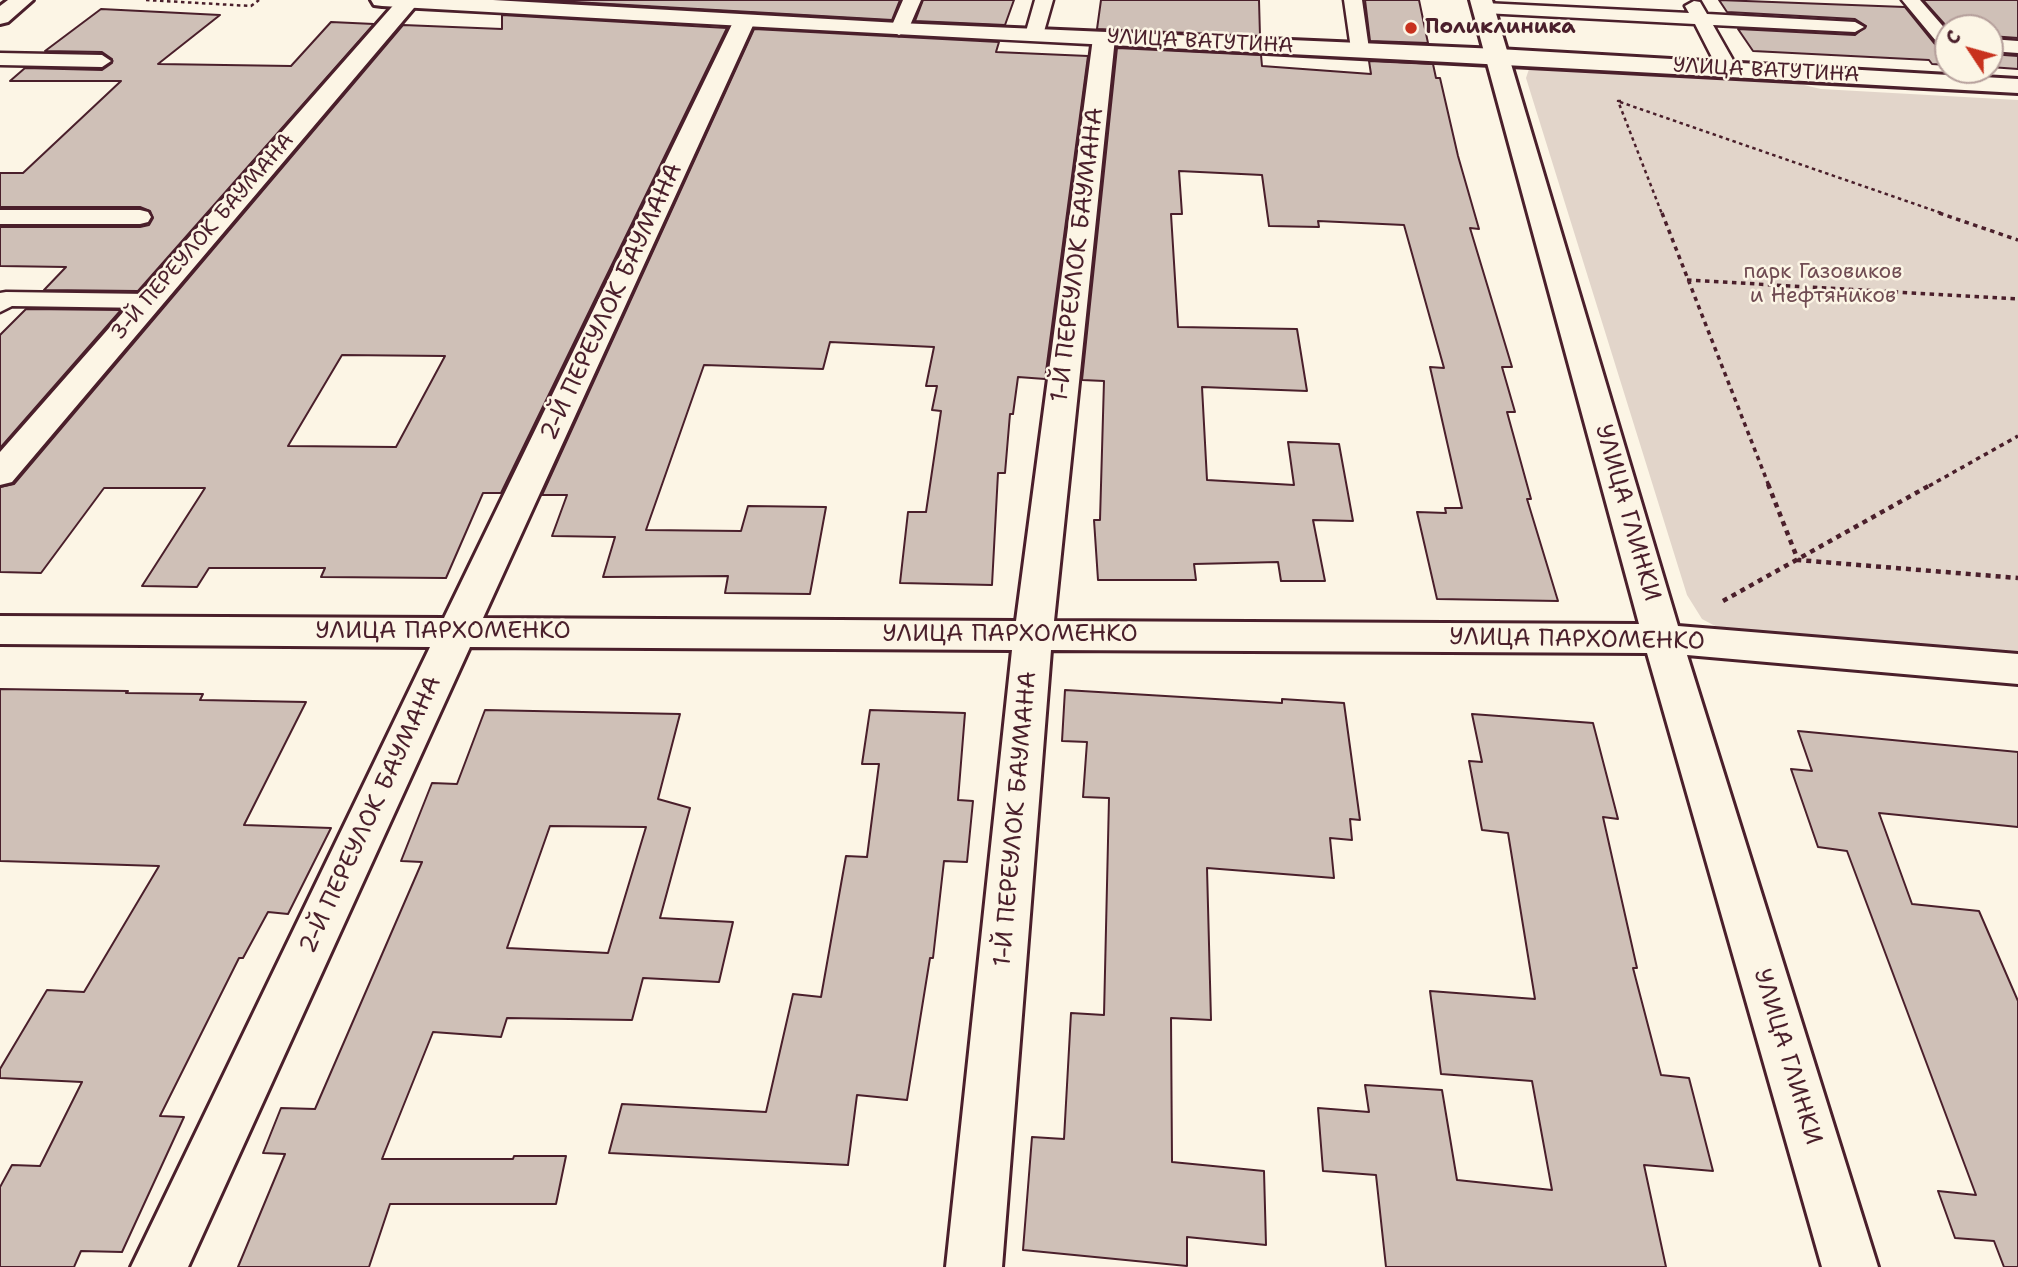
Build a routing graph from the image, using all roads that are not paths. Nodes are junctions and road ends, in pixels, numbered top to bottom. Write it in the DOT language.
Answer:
graph roads {
  1 [pos="22,0"];
  2 [pos="912,0"];
  3 [pos="1044,0"];
  4 [pos="1353,0"];
  5 [pos="1691,0"];
  6 [pos="1911,0"];
  7 [pos="413,1"];
  8 [pos="1483,4"];
  9 [pos="0,18"];
  10 [pos="1701,19"];
  11 [pos="744,21"];
  12 [pos="1855,27"];
  13 [pos="1934,27"];
  14 [pos="899,30"];
  15 [pos="1034,35"];
  16 [pos="1104,38"];
  17 [pos="1360,50"];
  18 [pos="1498,56"];
  19 [pos="0,59"];
  20 [pos="102,61"];
  21 [pos="1728,69"];
  22 [pos="2018,86"];
  23 [pos="0,216"];
  24 [pos="140,217"];
  25 [pos="148,301"];
  26 [pos="0,305"];
  27 [pos="0,474"];
  28 [pos="0,630"];
  29 [pos="457,632"];
  30 [pos="1033,635"];
  31 [pos="1663,639"];
  32 [pos="2018,669"];
  33 [pos="159,1267"];
  34 [pos="974,1267"];
  35 [pos="1850,1267"];
  1 -- 9 [label="street"];
  2 -- 14 [label="lane"];
  3 -- 15 [label="lane"];
  4 -- 17 [label="lane"];
  5 -- 10 [label="lane"];
  6 -- 13 [label="lane"];
  7 -- 11 [label="street, УЛИЦА ВАТУТИНА"];
  7 -- 25 [label="street, 3-Й ПЕРЕУЛОК БАУМАНА"];
  8 -- 10 [label="lane"];
  8 -- 18 [label="street, УЛИЦА ГЛИНКИ"];
  10 -- 12 [label="lane"];
  10 -- 21 [label="lane"];
  11 -- 14 [label="street, УЛИЦА ВАТУТИНА"];
  11 -- 29 [label="street, 2-Й ПЕРЕУЛОК БАУМАНА"];
  14 -- 15 [label="street, УЛИЦА ВАТУТИНА"];
  15 -- 16 [label="street, УЛИЦА ВАТУТИНА"];
  16 -- 17 [label="street, УЛИЦА ВАТУТИНА"];
  16 -- 30 [label="street, 1-Й ПЕРЕУЛОК БАУМАНА"];
  17 -- 18 [label="street, УЛИЦА ВАТУТИНА"];
  18 -- 21 [label="street, УЛИЦА ВАТУТИНА"];
  18 -- 31 [label="street, УЛИЦА ГЛИНКИ"];
  19 -- 20 [label="lane"];
  21 -- 22 [label="street, УЛИЦА ВАТУТИНА"];
  23 -- 24 [label="lane"];
  25 -- 26 [label="lane"];
  25 -- 27 [label="street, 3-Й ПЕРЕУЛОК БАУМАНА"];
  28 -- 29 [label="street, УЛИЦА ПАРХОМЕНКО"];
  29 -- 30 [label="street, УЛИЦА ПАРХОМЕНКО"];
  29 -- 33 [label="street, 2-Й ПЕРЕУЛОК БАУМАНА"];
  30 -- 31 [label="street, УЛИЦА ПАРХОМЕНКО"];
  30 -- 34 [label="street, 1-Й ПЕРЕУЛОК БАУМАНА"];
  31 -- 32 [label="street, УЛИЦА ПАРХОМЕНКО"];
  31 -- 35 [label="street, УЛИЦА ГЛИНКИ"];
}
